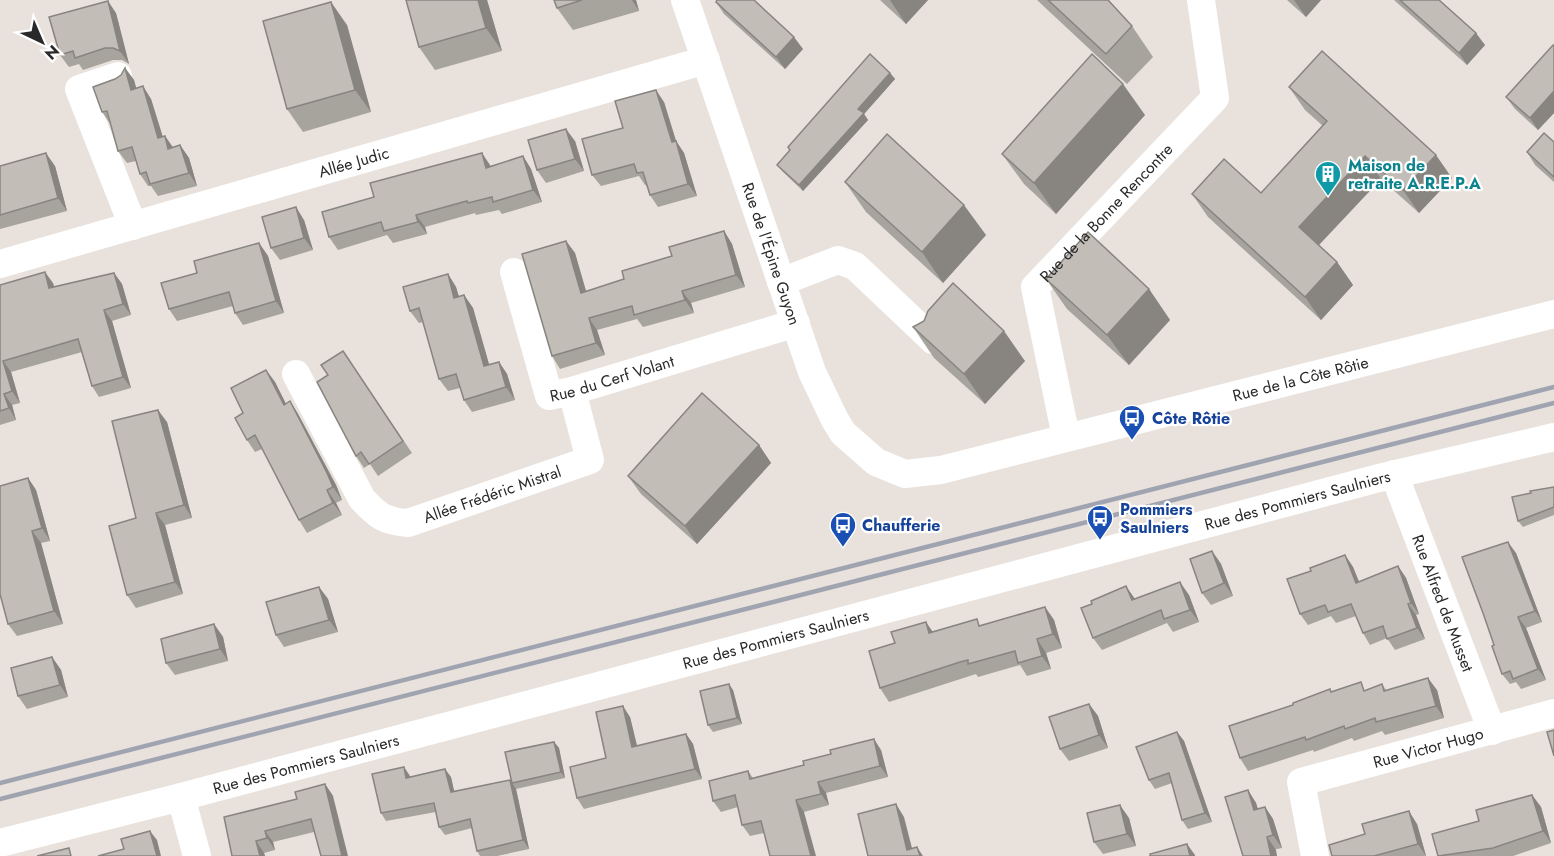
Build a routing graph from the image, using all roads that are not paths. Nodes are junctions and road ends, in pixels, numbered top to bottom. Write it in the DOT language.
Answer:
graph roads {
  1 [pos="685,0"];
  2 [pos="1200,0"];
  3 [pos="706,60"];
  4 [pos="118,76"];
  5 [pos="133,226"];
  6 [pos="0,264"];
  7 [pos="514,272"];
  8 [pos="781,282"];
  9 [pos="1554,314"];
  10 [pos="796,323"];
  11 [pos="933,340"];
  12 [pos="296,374"];
  13 [pos="572,391"];
  14 [pos="1066,437"];
  15 [pos="1554,437"];
  16 [pos="904,474"];
  17 [pos="1394,474"];
  18 [pos="1554,712"];
  19 [pos="1492,731"];
  20 [pos="181,797"];
  21 [pos="0,843"];
  22 [pos="197,856"];
  23 [pos="1315,856"];
  1 -- 3 [label="street, Rue de l'Épine Guyon"];
  2 -- 14 [label="street, Rue de la Bonne Rencontre"];
  3 -- 5 [label="street, Allée Judic"];
  3 -- 8 [label="street, Rue de l'Épine Guyon"];
  4 -- 5 [label="street"];
  5 -- 6 [label="street, Allée Judic"];
  7 -- 13 [label="street, Rue du Cerf Volant"];
  8 -- 10 [label="street, Rue de l'Épine Guyon"];
  8 -- 11 [label="street"];
  9 -- 14 [label="street, Rue de la Côte Rôtie"];
  10 -- 13 [label="street, Rue du Cerf Volant"];
  10 -- 16 [label="street, Rue de l'Épine Guyon"];
  12 -- 13 [label="street, Allée Frédéric Mistral"];
  14 -- 16 [label="street, Rue de la Côte Rôtie"];
  15 -- 17 [label="street, Rue des Pommiers Saulniers"];
  17 -- 19 [label="street, Rue Alfred de Musset"];
  17 -- 20 [label="street, Rue des Pommiers Saulniers"];
  18 -- 19 [label="street, Rue Victor Hugo"];
  19 -- 23 [label="street, Rue Victor Hugo"];
  20 -- 21 [label="street, Rue des Pommiers Saulniers"];
  20 -- 22 [label="street"];
}
